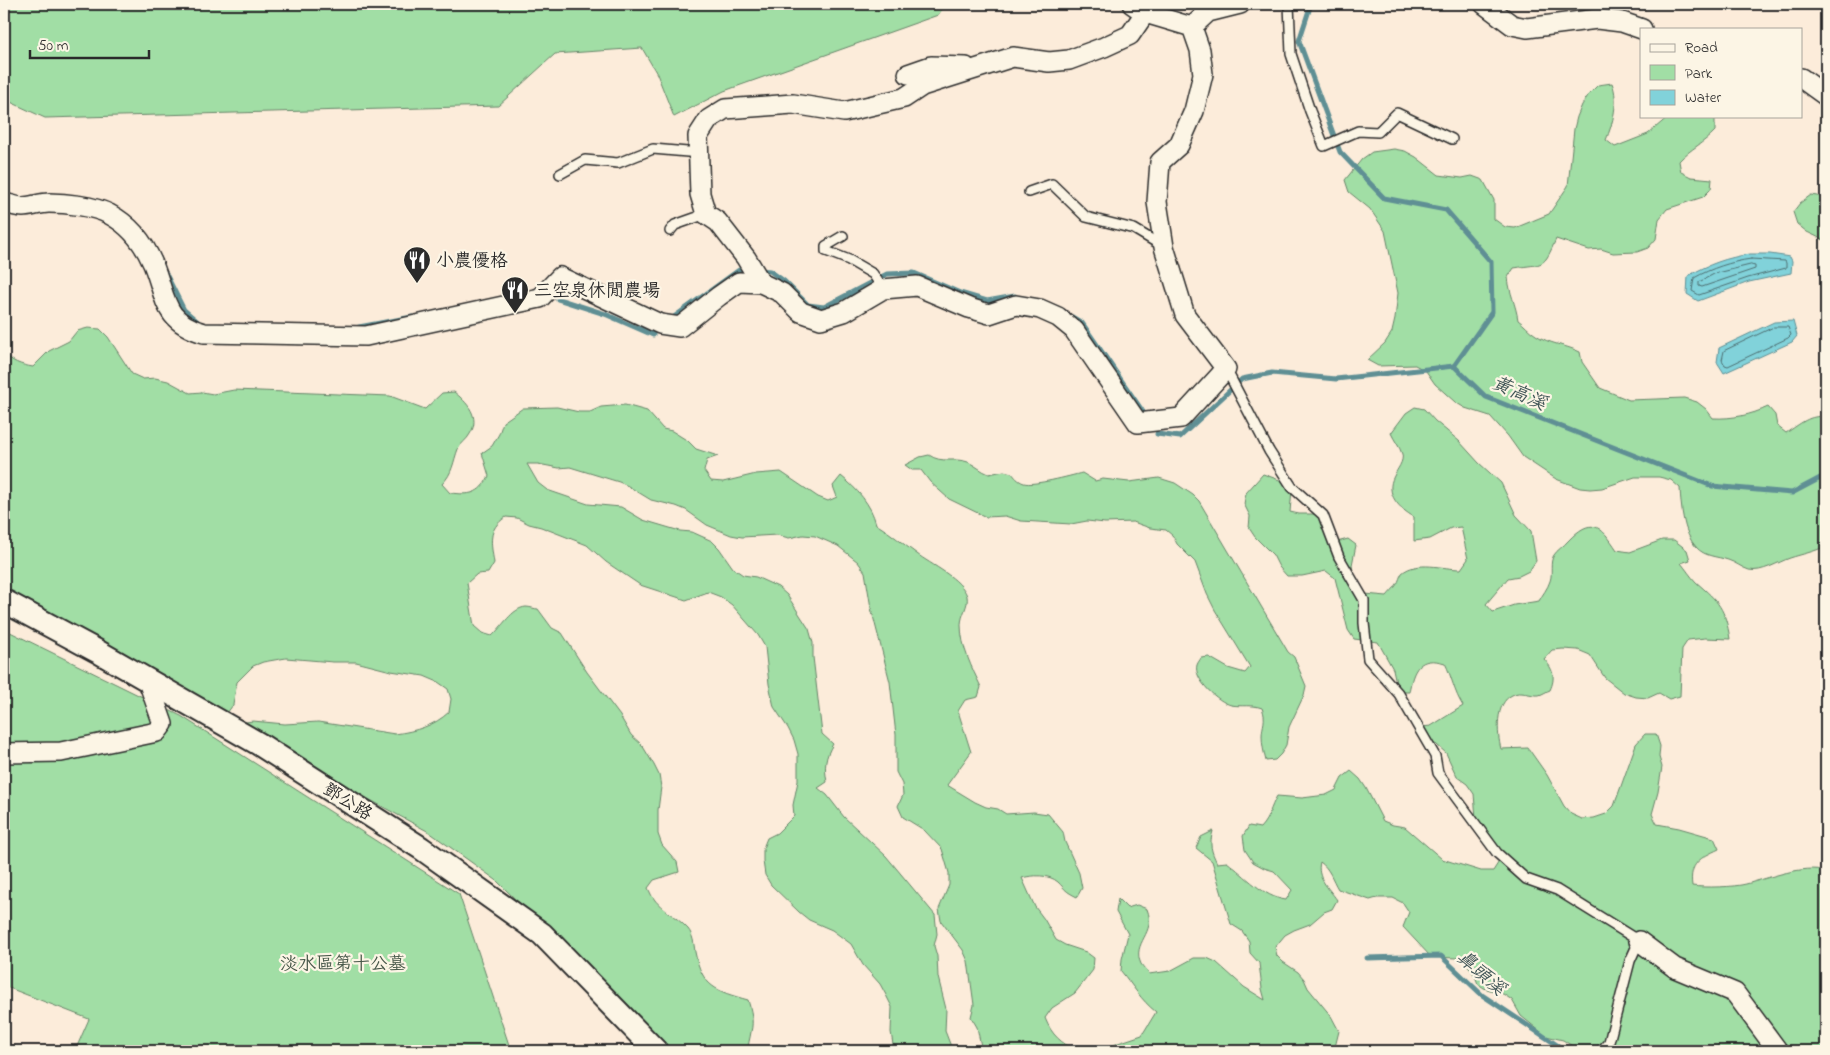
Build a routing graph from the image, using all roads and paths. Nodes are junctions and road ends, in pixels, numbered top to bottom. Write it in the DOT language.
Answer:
graph roads {
  1 [pos="1240,4"];
  2 [pos="1289,4"];
  3 [pos="1484,4"];
  4 [pos="1138,8"];
  5 [pos="1192,27"];
  6 [pos="1640,28"];
  7 [pos="980,68"];
  8 [pos="908,74"];
  9 [pos="1802,79"];
  10 [pos="1826,96"];
  11 [pos="1452,139"];
  12 [pos="698,153"];
  13 [pos="560,174"];
  14 [pos="1029,192"];
  15 [pos="4,203"];
  16 [pos="706,214"];
  17 [pos="670,231"];
  18 [pos="844,236"];
  19 [pos="1164,247"];
  20 [pos="762,283"];
  21 [pos="883,289"];
  22 [pos="1226,369"];
  23 [pos="4,601"];
  24 [pos="148,681"];
  25 [pos="4,754"];
  26 [pos="1639,941"];
  27 [pos="656,1051"];
  28 [pos="1601,1051"];
  29 [pos="1778,1051"];
  1 -- 5 [label="street"];
  2 -- 11 [label="lane"];
  3 -- 6 [label="street"];
  4 -- 5 [label="street"];
  4 -- 7 [label="street"];
  5 -- 19 [label="street"];
  7 -- 8 [label="street"];
  7 -- 12 [label="street"];
  9 -- 10 [label="street"];
  12 -- 13 [label="lane"];
  12 -- 16 [label="street"];
  14 -- 19 [label="lane"];
  15 -- 20 [label="street"];
  16 -- 17 [label="lane"];
  16 -- 20 [label="street"];
  18 -- 21 [label="lane"];
  19 -- 22 [label="street"];
  20 -- 21 [label="street"];
  21 -- 22 [label="street"];
  22 -- 26 [label="lane"];
  23 -- 24 [label="street, 鄧公路"];
  24 -- 25 [label="street"];
  24 -- 27 [label="street, 鄧公路"];
  26 -- 28 [label="lane"];
  26 -- 29 [label="street"];
}
